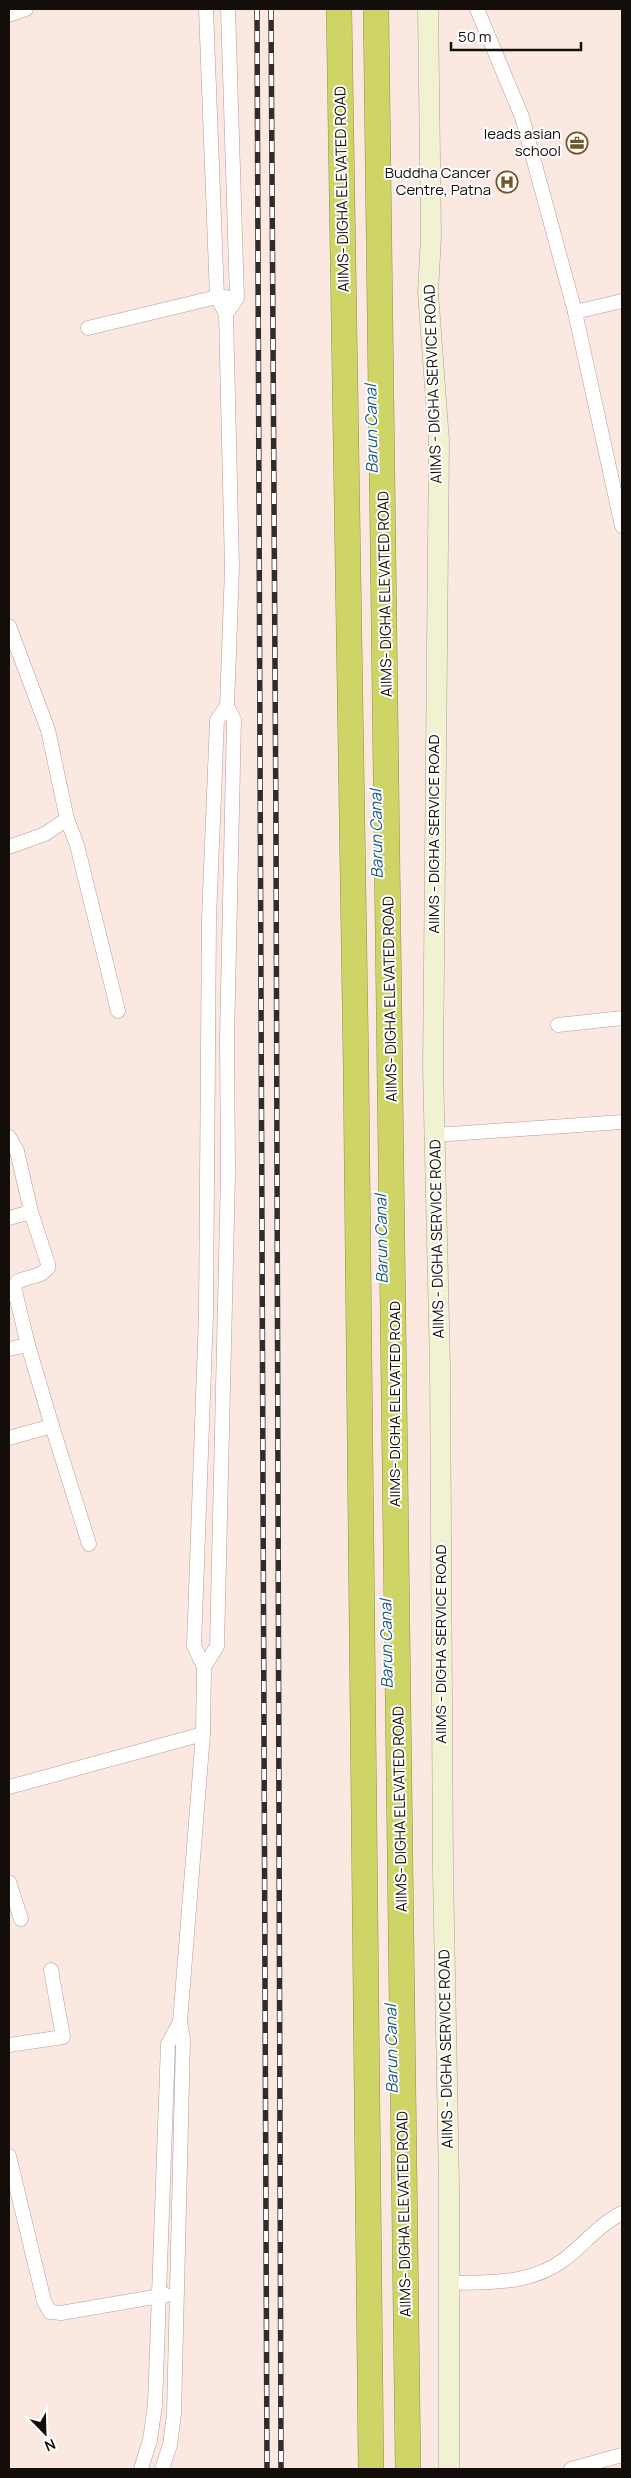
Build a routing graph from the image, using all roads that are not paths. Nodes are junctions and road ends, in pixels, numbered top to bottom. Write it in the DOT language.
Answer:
graph roads {
  1 [pos="26,9"];
  2 [pos="206,9"];
  3 [pos="228,9"];
  4 [pos="339,9"];
  5 [pos="376,9"];
  6 [pos="428,9"];
  7 [pos="477,9"];
  8 [pos="9,15"];
  9 [pos="217,297"];
  10 [pos="237,298"];
  11 [pos="622,302"];
  12 [pos="575,312"];
  13 [pos="226,314"];
  14 [pos="88,328"];
  15 [pos="619,499"];
  16 [pos="622,526"];
  17 [pos="9,626"];
  18 [pos="226,706"];
  19 [pos="68,819"];
  20 [pos="9,848"];
  21 [pos="118,1011"];
  22 [pos="622,1018"];
  23 [pos="558,1025"];
  24 [pos="622,1122"];
  25 [pos="435,1135"];
  26 [pos="9,1138"];
  27 [pos="32,1212"];
  28 [pos="9,1218"];
  29 [pos="28,1345"];
  30 [pos="9,1349"];
  31 [pos="52,1426"];
  32 [pos="9,1438"];
  33 [pos="89,1544"];
  34 [pos="204,1667"];
  35 [pos="202,1734"];
  36 [pos="9,1787"];
  37 [pos="9,1882"];
  38 [pos="21,1919"];
  39 [pos="51,1970"];
  40 [pos="180,2022"];
  41 [pos="9,2045"];
  42 [pos="9,2156"];
  43 [pos="622,2213"];
  44 [pos="449,2283"];
  45 [pos="177,2294"];
  46 [pos="159,2296"];
  47 [pos="622,2455"];
  48 [pos="140,2469"];
  49 [pos="162,2469"];
  50 [pos="371,2469"];
  51 [pos="408,2469"];
  52 [pos="449,2469"];
  53 [pos="572,2469"];
  1 -- 8 [label="street"];
  2 -- 9 [label="street"];
  3 -- 10 [label="street"];
  4 -- 50 [label="highway, AIIMS- DIGHA ELEVATED ROAD"];
  5 -- 51 [label="highway, AIIMS- DIGHA ELEVATED ROAD"];
  6 -- 25 [label="main road, AIIMS - DIGHA SERVICE ROAD"];
  7 -- 12 [label="street"];
  9 -- 10 [label="street"];
  9 -- 13 [label="street"];
  9 -- 14 [label="street"];
  10 -- 13 [label="street"];
  11 -- 12 [label="street"];
  12 -- 15 [label="street"];
  13 -- 18 [label="street"];
  15 -- 16 [label="street"];
  17 -- 19 [label="street"];
  18 -- 34 [label="street"];
  18 -- 34 [label="street"];
  19 -- 20 [label="street"];
  19 -- 21 [label="street"];
  22 -- 23 [label="street"];
  24 -- 25 [label="street"];
  25 -- 44 [label="main road, AIIMS - DIGHA SERVICE ROAD"];
  26 -- 27 [label="street"];
  27 -- 28 [label="street"];
  27 -- 29 [label="street"];
  29 -- 30 [label="street"];
  29 -- 31 [label="street"];
  31 -- 32 [label="street"];
  31 -- 33 [label="street"];
  34 -- 35 [label="street"];
  35 -- 36 [label="street"];
  35 -- 40 [label="street"];
  37 -- 38 [label="street"];
  39 -- 41 [label="street"];
  40 -- 45 [label="street"];
  40 -- 46 [label="street"];
  42 -- 46 [label="street"];
  43 -- 44 [label="street"];
  44 -- 52 [label="main road, AIIMS - DIGHA SERVICE ROAD"];
  45 -- 46 [label="street"];
  45 -- 49 [label="street"];
  46 -- 48 [label="street"];
  47 -- 53 [label="street"];
}
